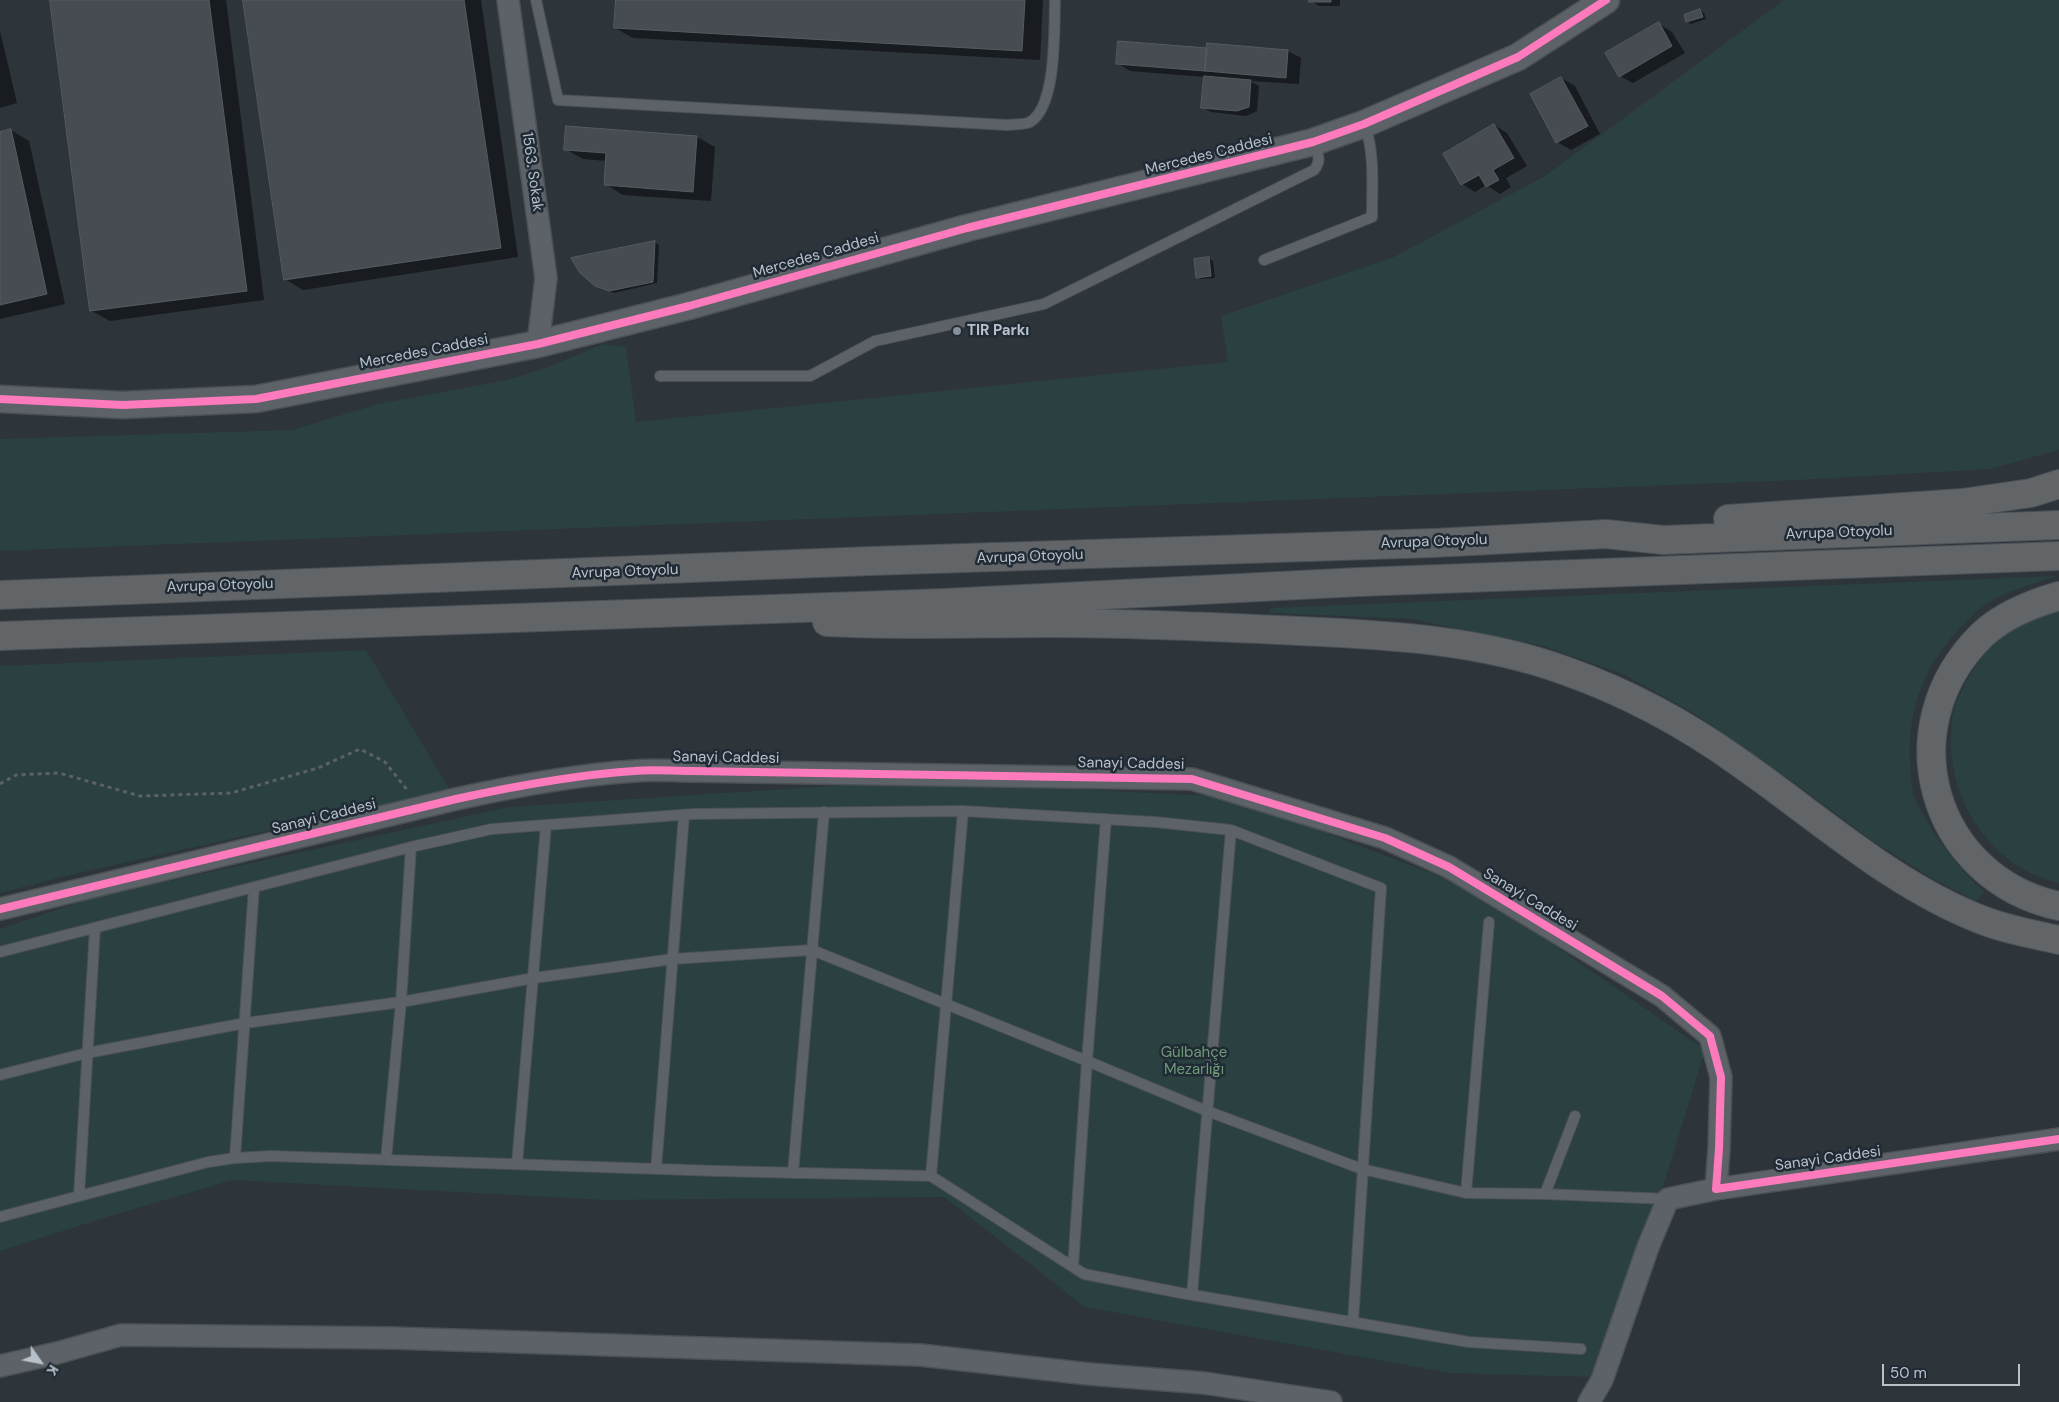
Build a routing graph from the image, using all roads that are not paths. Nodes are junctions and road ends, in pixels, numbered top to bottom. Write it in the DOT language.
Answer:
graph roads {
  1 [pos="508,0"];
  2 [pos="536,0"];
  3 [pos="1055,0"];
  4 [pos="1606,0"];
  5 [pos="1364,124"];
  6 [pos="1313,142"];
  7 [pos="1264,260"];
  8 [pos="538,344"];
  9 [pos="660,376"];
  10 [pos="0,399"];
  11 [pos="2059,484"];
  12 [pos="2059,525"];
  13 [pos="1606,534"];
  14 [pos="2059,556"];
  15 [pos="0,595"];
  16 [pos="2059,596"];
  17 [pos="741,609"];
  18 [pos="0,636"];
  19 [pos="962,811"];
  20 [pos="824,812"];
  21 [pos="684,815"];
  22 [pos="1106,819"];
  23 [pos="546,825"];
  24 [pos="1231,830"];
  25 [pos="411,847"];
  26 [pos="254,887"];
  27 [pos="2059,906"];
  28 [pos="0,909"];
  29 [pos="1489,922"];
  30 [pos="95,928"];
  31 [pos="2059,940"];
  32 [pos="812,950"];
  33 [pos="0,952"];
  34 [pos="673,959"];
  35 [pos="534,978"];
  36 [pos="401,1002"];
  37 [pos="946,1005"];
  38 [pos="245,1023"];
  39 [pos="86,1053"];
  40 [pos="1087,1061"];
  41 [pos="0,1075"];
  42 [pos="1207,1111"];
  43 [pos="1575,1116"];
  44 [pos="2059,1139"];
  45 [pos="235,1158"];
  46 [pos="386,1160"];
  47 [pos="517,1164"];
  48 [pos="656,1169"];
  49 [pos="1362,1169"];
  50 [pos="793,1173"];
  51 [pos="931,1176"];
  52 [pos="1716,1189"];
  53 [pos="1466,1193"];
  54 [pos="1545,1194"];
  55 [pos="80,1196"];
  56 [pos="1668,1198"];
  57 [pos="0,1217"];
  58 [pos="1074,1267"];
  59 [pos="1192,1295"];
  60 [pos="1353,1322"];
  61 [pos="1581,1349"];
  62 [pos="0,1366"];
  63 [pos="1331,1402"];
  64 [pos="1589,1402"];
  1 -- 8 [label="street, 1563. Sokak"];
  2 -- 3 [label="lane"];
  4 -- 5 [label="street, Mercedes Caddesi"];
  5 -- 6 [label="street, Mercedes Caddesi"];
  5 -- 7 [label="lane"];
  6 -- 8 [label="street, Mercedes Caddesi"];
  6 -- 9 [label="lane"];
  8 -- 10 [label="street, Mercedes Caddesi"];
  11 -- 13 [label="highway"];
  12 -- 13 [label="highway, Avrupa Otoyolu"];
  13 -- 15 [label="highway, Avrupa Otoyolu"];
  14 -- 17 [label="highway, Avrupa Otoyolu"];
  16 -- 27 [label="highway"];
  17 -- 18 [label="highway, Avrupa Otoyolu"];
  17 -- 31 [label="highway"];
  19 -- 20 [label="lane"];
  19 -- 22 [label="lane"];
  19 -- 37 [label="lane"];
  20 -- 21 [label="lane"];
  20 -- 32 [label="lane"];
  21 -- 23 [label="lane"];
  21 -- 34 [label="lane"];
  22 -- 24 [label="lane"];
  22 -- 40 [label="lane"];
  23 -- 25 [label="lane"];
  23 -- 35 [label="lane"];
  24 -- 42 [label="lane"];
  24 -- 49 [label="lane"];
  25 -- 26 [label="lane"];
  25 -- 36 [label="lane"];
  26 -- 30 [label="lane"];
  26 -- 38 [label="lane"];
  28 -- 52 [label="street, Sanayi Caddesi"];
  29 -- 53 [label="lane"];
  30 -- 33 [label="lane"];
  30 -- 39 [label="lane"];
  32 -- 34 [label="lane"];
  32 -- 37 [label="lane"];
  32 -- 50 [label="lane"];
  34 -- 35 [label="lane"];
  34 -- 48 [label="lane"];
  35 -- 36 [label="lane"];
  35 -- 47 [label="lane"];
  36 -- 38 [label="lane"];
  36 -- 46 [label="lane"];
  37 -- 40 [label="lane"];
  37 -- 51 [label="lane"];
  38 -- 39 [label="lane"];
  38 -- 45 [label="lane"];
  39 -- 41 [label="lane"];
  39 -- 55 [label="lane"];
  40 -- 42 [label="lane"];
  40 -- 58 [label="lane"];
  42 -- 49 [label="lane"];
  42 -- 59 [label="lane"];
  43 -- 54 [label="lane"];
  44 -- 52 [label="street, Sanayi Caddesi"];
  45 -- 46 [label="lane"];
  45 -- 55 [label="lane"];
  46 -- 47 [label="lane"];
  47 -- 48 [label="lane"];
  48 -- 50 [label="lane"];
  49 -- 53 [label="lane"];
  49 -- 60 [label="lane"];
  50 -- 51 [label="lane"];
  51 -- 58 [label="lane"];
  52 -- 56 [label="street"];
  53 -- 54 [label="lane"];
  54 -- 56 [label="lane"];
  55 -- 57 [label="lane"];
  56 -- 64 [label="street"];
  58 -- 59 [label="lane"];
  59 -- 60 [label="lane"];
  60 -- 61 [label="lane"];
  62 -- 63 [label="street"];
}
